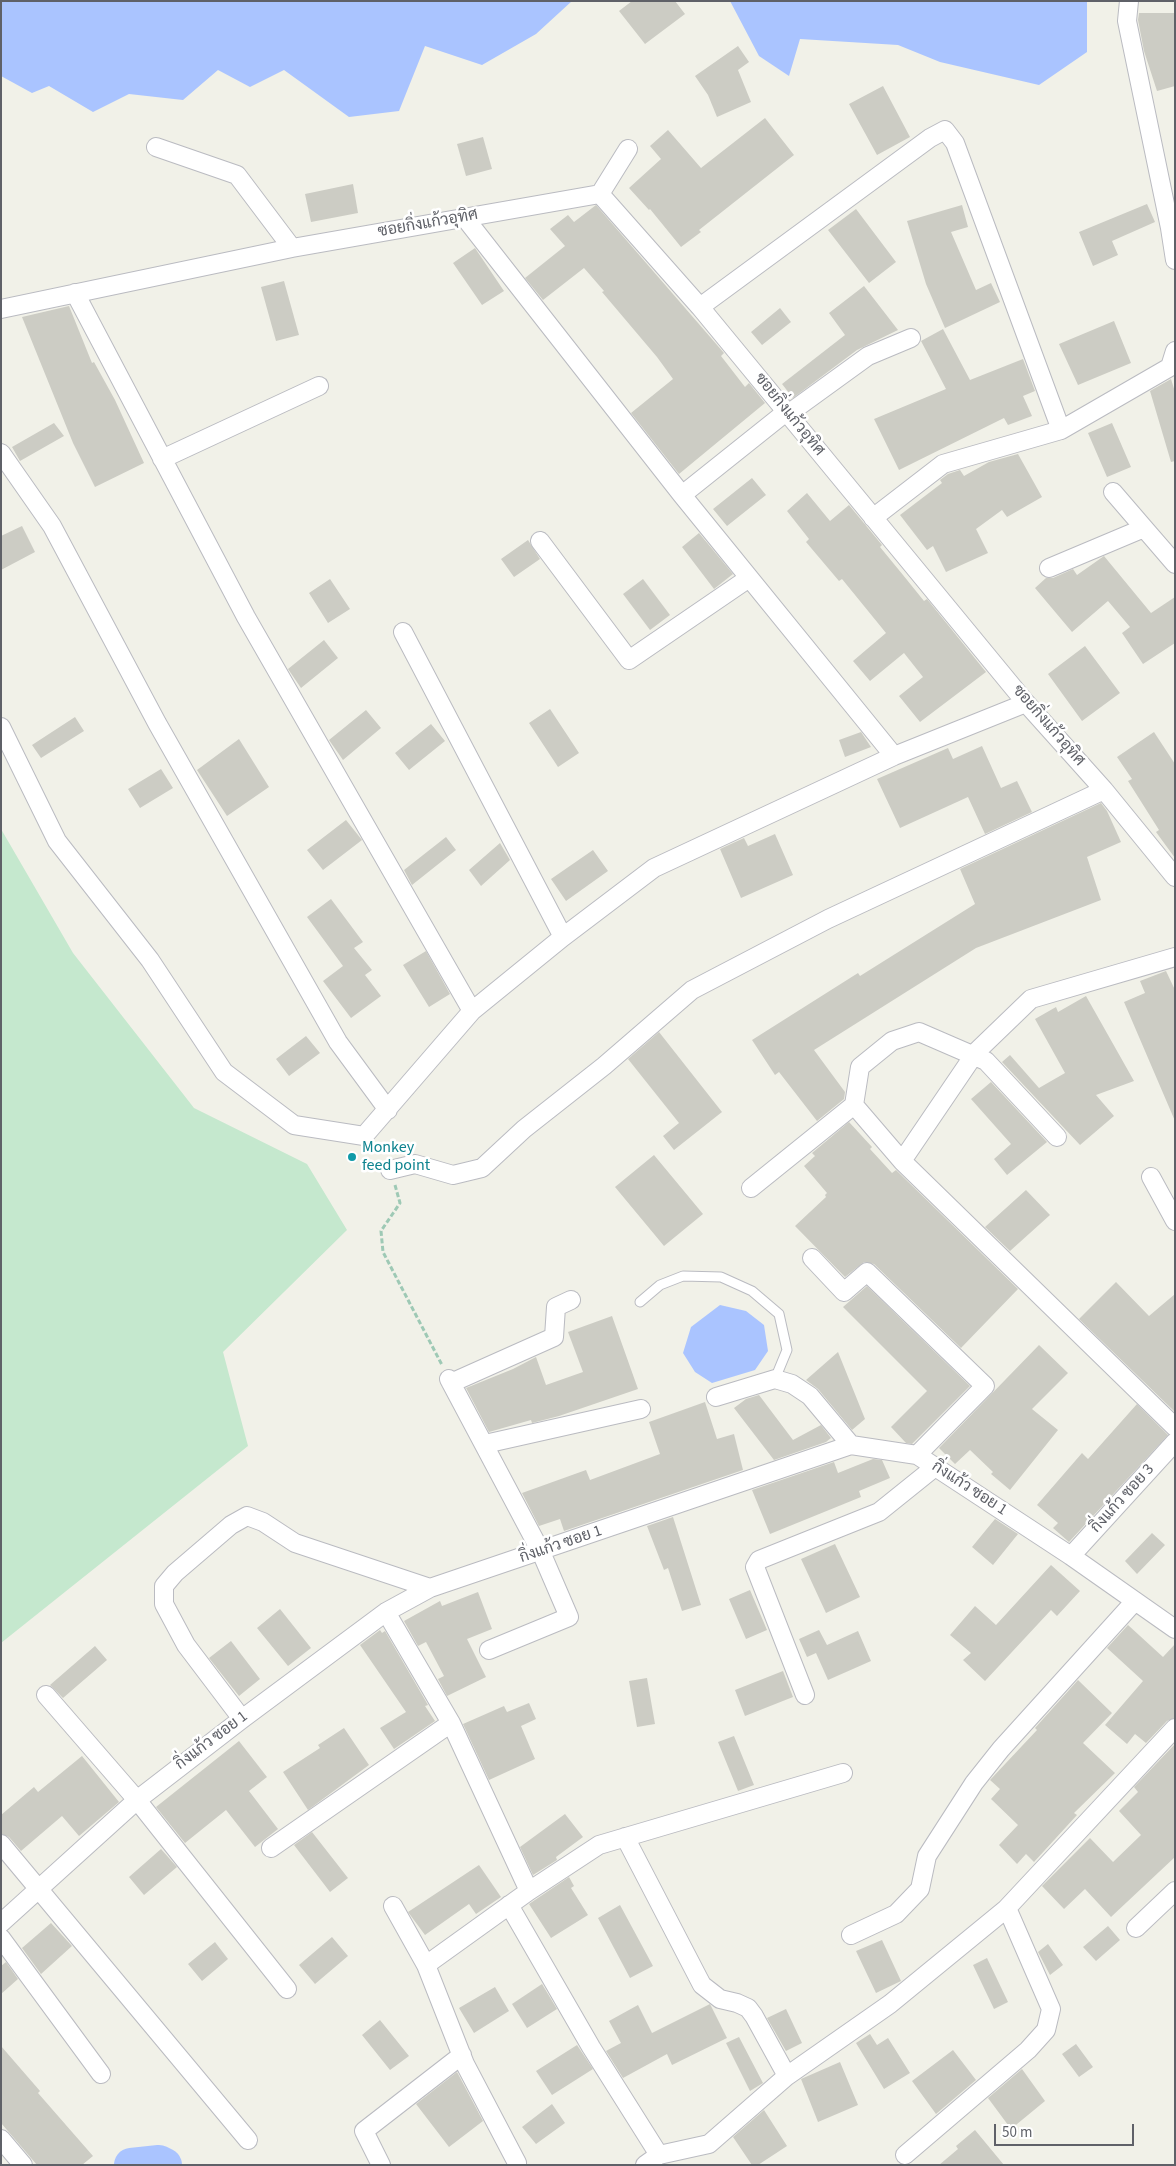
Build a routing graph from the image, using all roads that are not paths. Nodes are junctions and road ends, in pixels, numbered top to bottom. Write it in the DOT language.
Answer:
graph roads {
  1 [pos="1129,1"];
  2 [pos="156,147"];
  3 [pos="628,149"];
  4 [pos="600,194"];
  5 [pos="465,218"];
  6 [pos="1173,227"];
  7 [pos="292,248"];
  8 [pos="1175,260"];
  9 [pos="75,293"];
  10 [pos="700,307"];
  11 [pos="1,309"];
  12 [pos="911,338"];
  13 [pos="1175,351"];
  14 [pos="319,386"];
  15 [pos="787,413"];
  16 [pos="1061,430"];
  17 [pos="1,453"];
  18 [pos="162,459"];
  19 [pos="1113,492"];
  20 [pos="682,495"];
  21 [pos="873,518"];
  22 [pos="1144,528"];
  23 [pos="540,541"];
  24 [pos="1175,564"];
  25 [pos="1049,568"];
  26 [pos="749,578"];
  27 [pos="404,632"];
  28 [pos="1026,702"];
  29 [pos="1,727"];
  30 [pos="894,756"];
  31 [pos="1104,790"];
  32 [pos="1174,876"];
  33 [pos="562,937"];
  34 [pos="1175,957"];
  35 [pos="472,1011"];
  36 [pos="974,1056"];
  37 [pos="854,1105"];
  38 [pos="388,1110"];
  39 [pos="1057,1137"];
  40 [pos="902,1161"];
  41 [pos="390,1170"];
  42 [pos="1151,1177"];
  43 [pos="751,1188"];
  44 [pos="1175,1221"];
  45 [pos="812,1258"];
  46 [pos="571,1300"];
  47 [pos="640,1302"];
  48 [pos="775,1379"];
  49 [pos="716,1397"];
  50 [pos="641,1409"];
  51 [pos="1175,1427"];
  52 [pos="1175,1442"];
  53 [pos="485,1444"];
  54 [pos="851,1445"];
  55 [pos="918,1455"];
  56 [pos="935,1467"];
  57 [pos="541,1552"];
  58 [pos="1071,1556"];
  59 [pos="430,1588"];
  60 [pos="1135,1600"];
  61 [pos="386,1612"];
  62 [pos="1175,1629"];
  63 [pos="489,1650"];
  64 [pos="46,1695"];
  65 [pos="805,1695"];
  66 [pos="242,1718"];
  67 [pos="451,1723"];
  68 [pos="1175,1728"];
  69 [pos="843,1773"];
  70 [pos="137,1800"];
  71 [pos="625,1837"];
  72 [pos="1,1844"];
  73 [pos="271,1848"];
  74 [pos="39,1887"];
  75 [pos="529,1890"];
  76 [pos="1175,1891"];
  77 [pos="509,1904"];
  78 [pos="393,1906"];
  79 [pos="1007,1908"];
  80 [pos="1,1923"];
  81 [pos="1136,1928"];
  82 [pos="851,1935"];
  83 [pos="1,1938"];
  84 [pos="426,1965"];
  85 [pos="287,1989"];
  86 [pos="462,2055"];
  87 [pos="101,2074"];
  88 [pos="787,2076"];
  89 [pos="1,2139"];
  90 [pos="248,2140"];
  91 [pos="905,2155"];
  92 [pos="652,2160"];
  93 [pos="517,2163"];
  94 [pos="23,2165"];
  95 [pos="381,2165"];
  1 -- 6 [label="street"];
  2 -- 7 [label="street"];
  3 -- 4 [label="street"];
  4 -- 5 [label="street, ซอยกิ่งแก้วอุทิศ"];
  4 -- 10 [label="street, ซอยกิ่งแก้วอุทิศ"];
  5 -- 7 [label="street, ซอยกิ่งแก้วอุทิศ"];
  5 -- 20 [label="street"];
  6 -- 8 [label="street"];
  7 -- 9 [label="street, ซอยกิ่งแก้วอุทิศ"];
  9 -- 11 [label="street, ซอยกิ่งแก้วอุทิศ"];
  9 -- 18 [label="street"];
  10 -- 15 [label="street, ซอยกิ่งแก้วอุทิศ"];
  10 -- 16 [label="street"];
  12 -- 15 [label="street"];
  13 -- 16 [label="street"];
  14 -- 18 [label="street"];
  15 -- 20 [label="street"];
  15 -- 21 [label="street, ซอยกิ่งแก้วอุทิศ"];
  16 -- 21 [label="street"];
  17 -- 38 [label="street"];
  18 -- 35 [label="street"];
  19 -- 22 [label="street"];
  20 -- 26 [label="street"];
  21 -- 28 [label="street, ซอยกิ่งแก้วอุทิศ"];
  22 -- 24 [label="street"];
  22 -- 25 [label="street"];
  23 -- 26 [label="street"];
  26 -- 30 [label="street"];
  27 -- 33 [label="street"];
  28 -- 30 [label="street"];
  28 -- 31 [label="street, ซอยกิ่งแก้วอุทิศ"];
  29 -- 38 [label="street"];
  30 -- 33 [label="street"];
  31 -- 32 [label="street, ซอยกิ่งแก้วอุทิศ"];
  31 -- 41 [label="street"];
  33 -- 35 [label="street"];
  34 -- 36 [label="street"];
  35 -- 38 [label="street"];
  36 -- 37 [label="street"];
  36 -- 39 [label="street"];
  36 -- 40 [label="street"];
  37 -- 40 [label="street"];
  37 -- 43 [label="street"];
  40 -- 51 [label="street"];
  42 -- 44 [label="street"];
  45 -- 55 [label="street"];
  46 -- 53 [label="street"];
  47 -- 48 [label="lane"];
  48 -- 49 [label="street"];
  48 -- 54 [label="street"];
  50 -- 53 [label="street"];
  52 -- 58 [label="street, กิ่งแก้ว ซอย 3"];
  53 -- 57 [label="street"];
  54 -- 55 [label="street, กิ่งแก้ว ซอย 1"];
  54 -- 57 [label="street, กิ่งแก้ว ซอย 1"];
  55 -- 56 [label="street, กิ่งแก้ว ซอย 1"];
  56 -- 58 [label="street, กิ่งแก้ว ซอย 1"];
  56 -- 65 [label="street"];
  57 -- 59 [label="street, กิ่งแก้ว ซอย 1"];
  57 -- 63 [label="street"];
  58 -- 60 [label="street, กิ่งแก้ว ซอย 1"];
  59 -- 61 [label="street, กิ่งแก้ว ซอย 1"];
  59 -- 66 [label="street"];
  60 -- 62 [label="street, กิ่งแก้ว ซอย 1"];
  60 -- 82 [label="street"];
  61 -- 66 [label="street, กิ่งแก้ว ซอย 1"];
  61 -- 67 [label="street"];
  64 -- 70 [label="street"];
  66 -- 70 [label="street, กิ่งแก้ว ซอย 1"];
  67 -- 73 [label="street"];
  67 -- 75 [label="street"];
  68 -- 79 [label="street"];
  69 -- 71 [label="street"];
  70 -- 74 [label="street, กิ่งแก้ว ซอย 1"];
  70 -- 85 [label="street"];
  71 -- 75 [label="street"];
  71 -- 88 [label="street"];
  72 -- 74 [label="street"];
  74 -- 80 [label="street, กิ่งแก้ว ซอย 1"];
  74 -- 90 [label="street"];
  75 -- 77 [label="street"];
  76 -- 81 [label="street"];
  77 -- 84 [label="street"];
  77 -- 92 [label="street"];
  78 -- 84 [label="street"];
  79 -- 88 [label="street"];
  79 -- 91 [label="street"];
  83 -- 87 [label="street"];
  84 -- 86 [label="street"];
  86 -- 93 [label="street"];
  86 -- 95 [label="street"];
  88 -- 92 [label="street"];
  89 -- 94 [label="street"];
}
